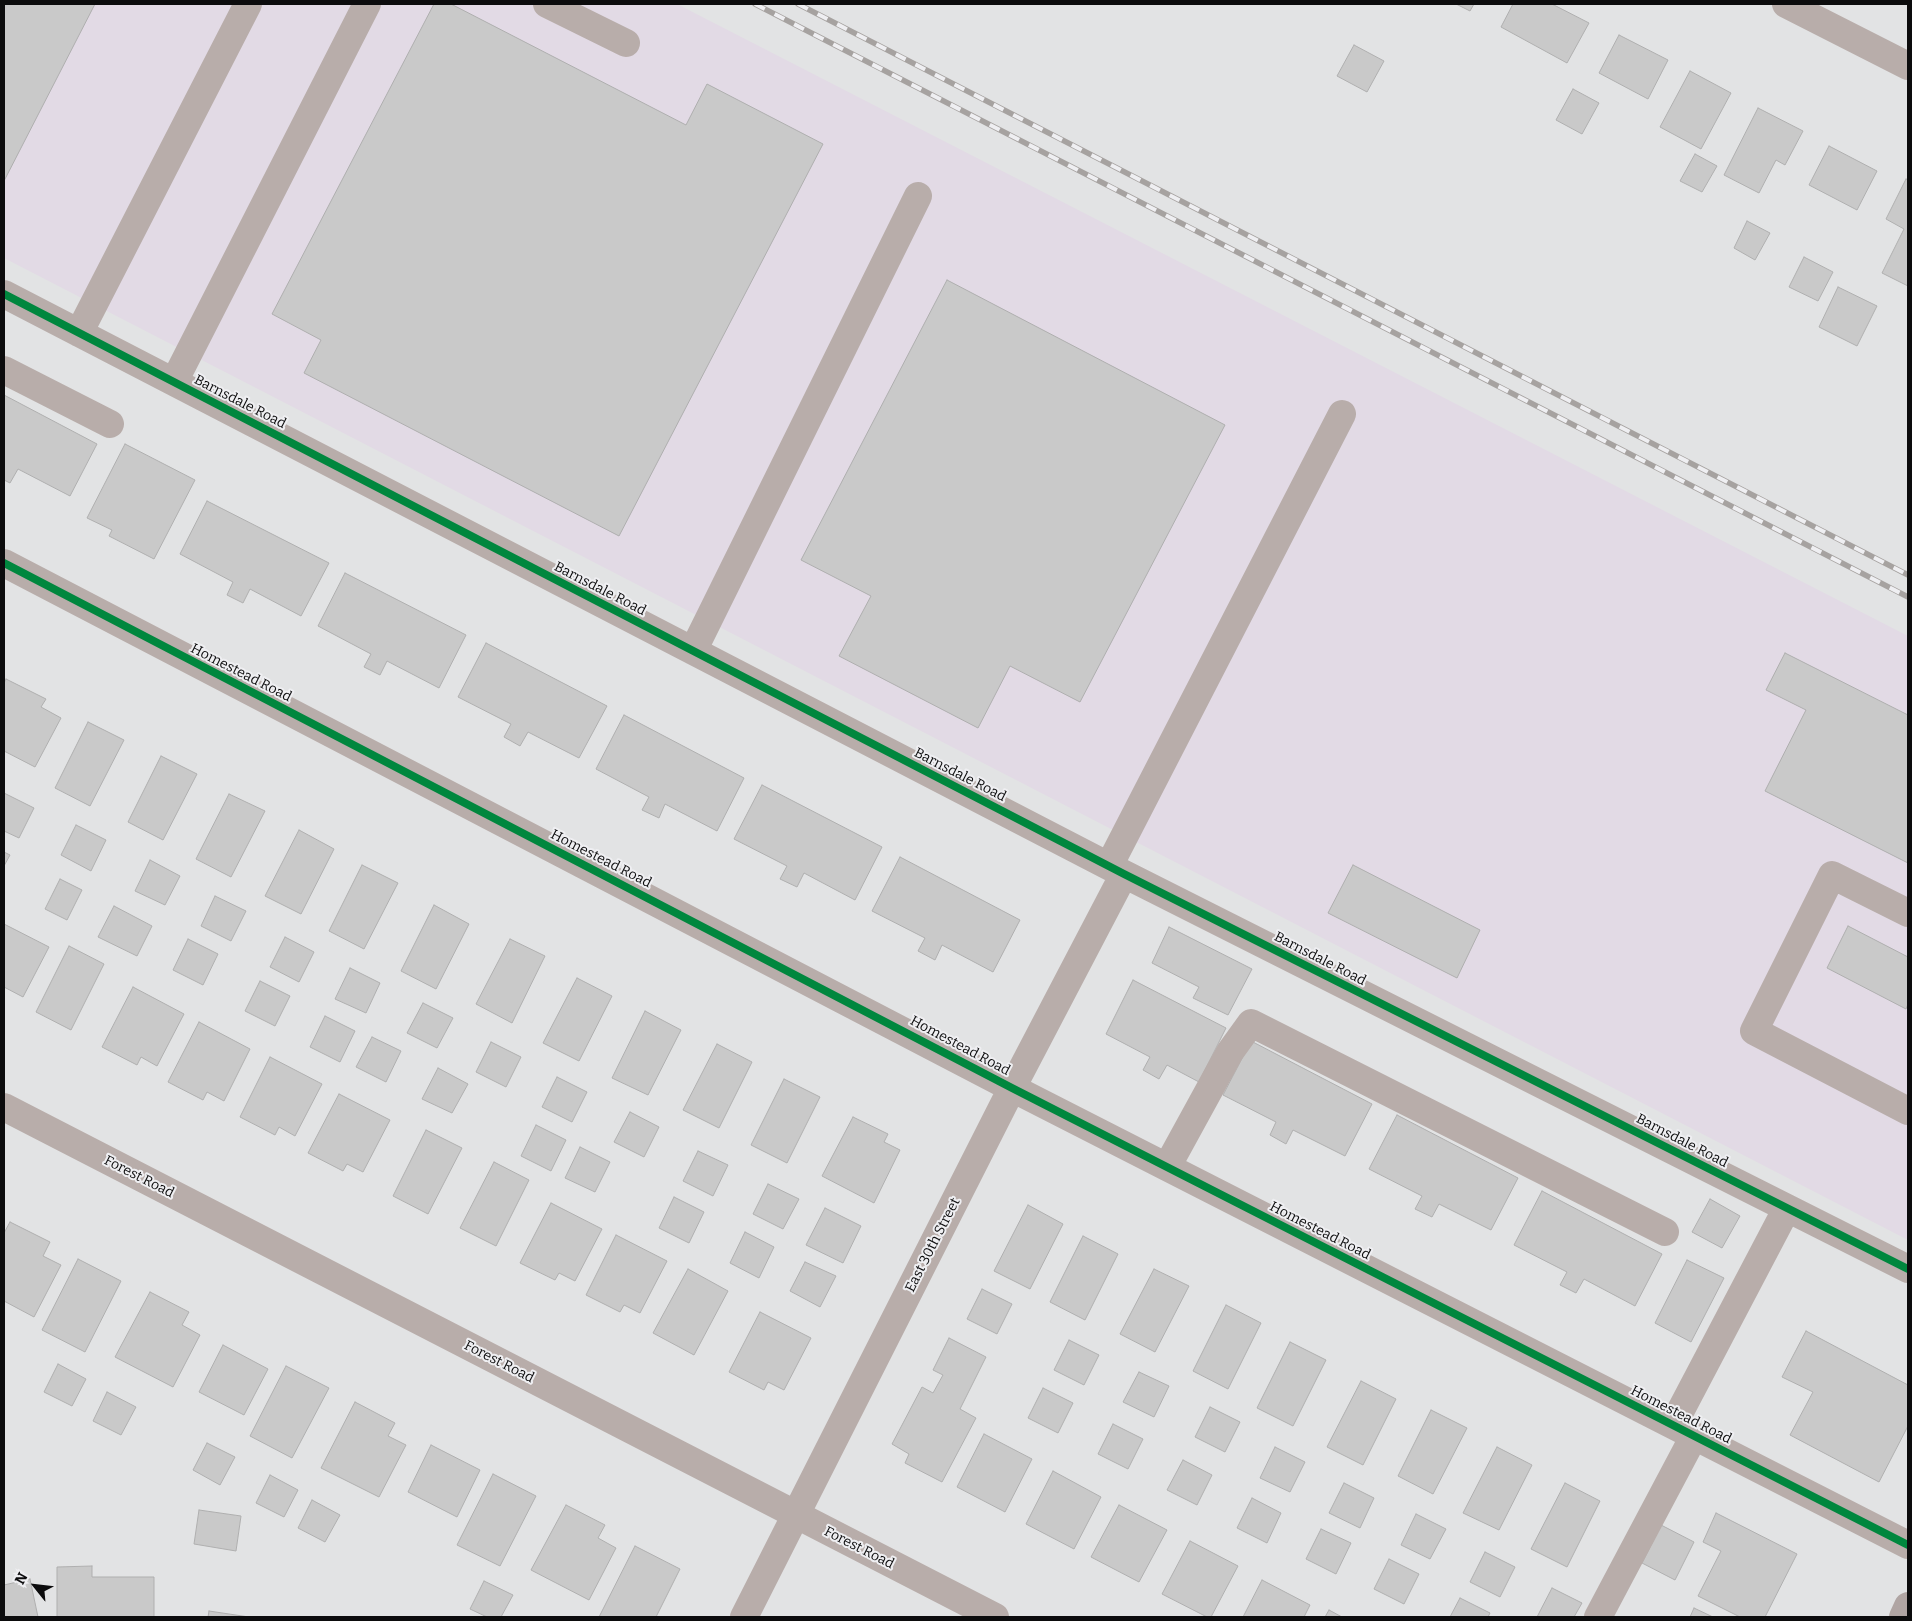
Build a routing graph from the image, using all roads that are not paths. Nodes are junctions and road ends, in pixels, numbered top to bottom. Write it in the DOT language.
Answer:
graph roads {
  1 [pos="248,4"];
  2 [pos="367,4"];
  3 [pos="547,4"];
  4 [pos="1786,4"];
  5 [pos="626,43"];
  6 [pos="1908,66"];
  7 [pos="918,196"];
  8 [pos="4,294"];
  9 [pos="79,333"];
  10 [pos="4,370"];
  11 [pos="174,382"];
  12 [pos="1342,414"];
  13 [pos="110,424"];
  14 [pos="4,563"];
  15 [pos="693,651"];
  16 [pos="1117,870"];
  17 [pos="1908,913"];
  18 [pos="1012,1088"];
  19 [pos="1906,1104"];
  20 [pos="4,1107"];
  21 [pos="1167,1167"];
  22 [pos="1787,1208"];
  23 [pos="1665,1232"];
  24 [pos="1908,1269"];
  25 [pos="1683,1430"];
  26 [pos="796,1515"];
  27 [pos="1908,1545"];
  28 [pos="1908,1606"];
  29 [pos="744,1617"];
  30 [pos="995,1617"];
  31 [pos="1598,1617"];
  32 [pos="1903,1617"];
  1 -- 9 [label="street"];
  2 -- 11 [label="street"];
  3 -- 5 [label="street"];
  4 -- 6 [label="street"];
  7 -- 15 [label="street"];
  8 -- 9 [label="street, Barnsdale Road"];
  9 -- 11 [label="street, Barnsdale Road"];
  10 -- 13 [label="street"];
  11 -- 15 [label="street, Barnsdale Road"];
  12 -- 16 [label="street, East 30th Street"];
  14 -- 18 [label="street, Homestead Road"];
  15 -- 16 [label="street, Barnsdale Road"];
  16 -- 18 [label="street, East 30th Street"];
  16 -- 22 [label="street, Barnsdale Road"];
  17 -- 19 [label="street"];
  18 -- 21 [label="street, Homestead Road"];
  18 -- 26 [label="street, East 30th Street"];
  20 -- 26 [label="street, Forest Road"];
  21 -- 23 [label="street"];
  21 -- 25 [label="street, Homestead Road"];
  22 -- 24 [label="street, Barnsdale Road"];
  22 -- 25 [label="street"];
  25 -- 27 [label="street, Homestead Road"];
  25 -- 31 [label="street"];
  26 -- 29 [label="street, East 30th Street"];
  26 -- 30 [label="street, Forest Road"];
  28 -- 32 [label="main road"];
}
